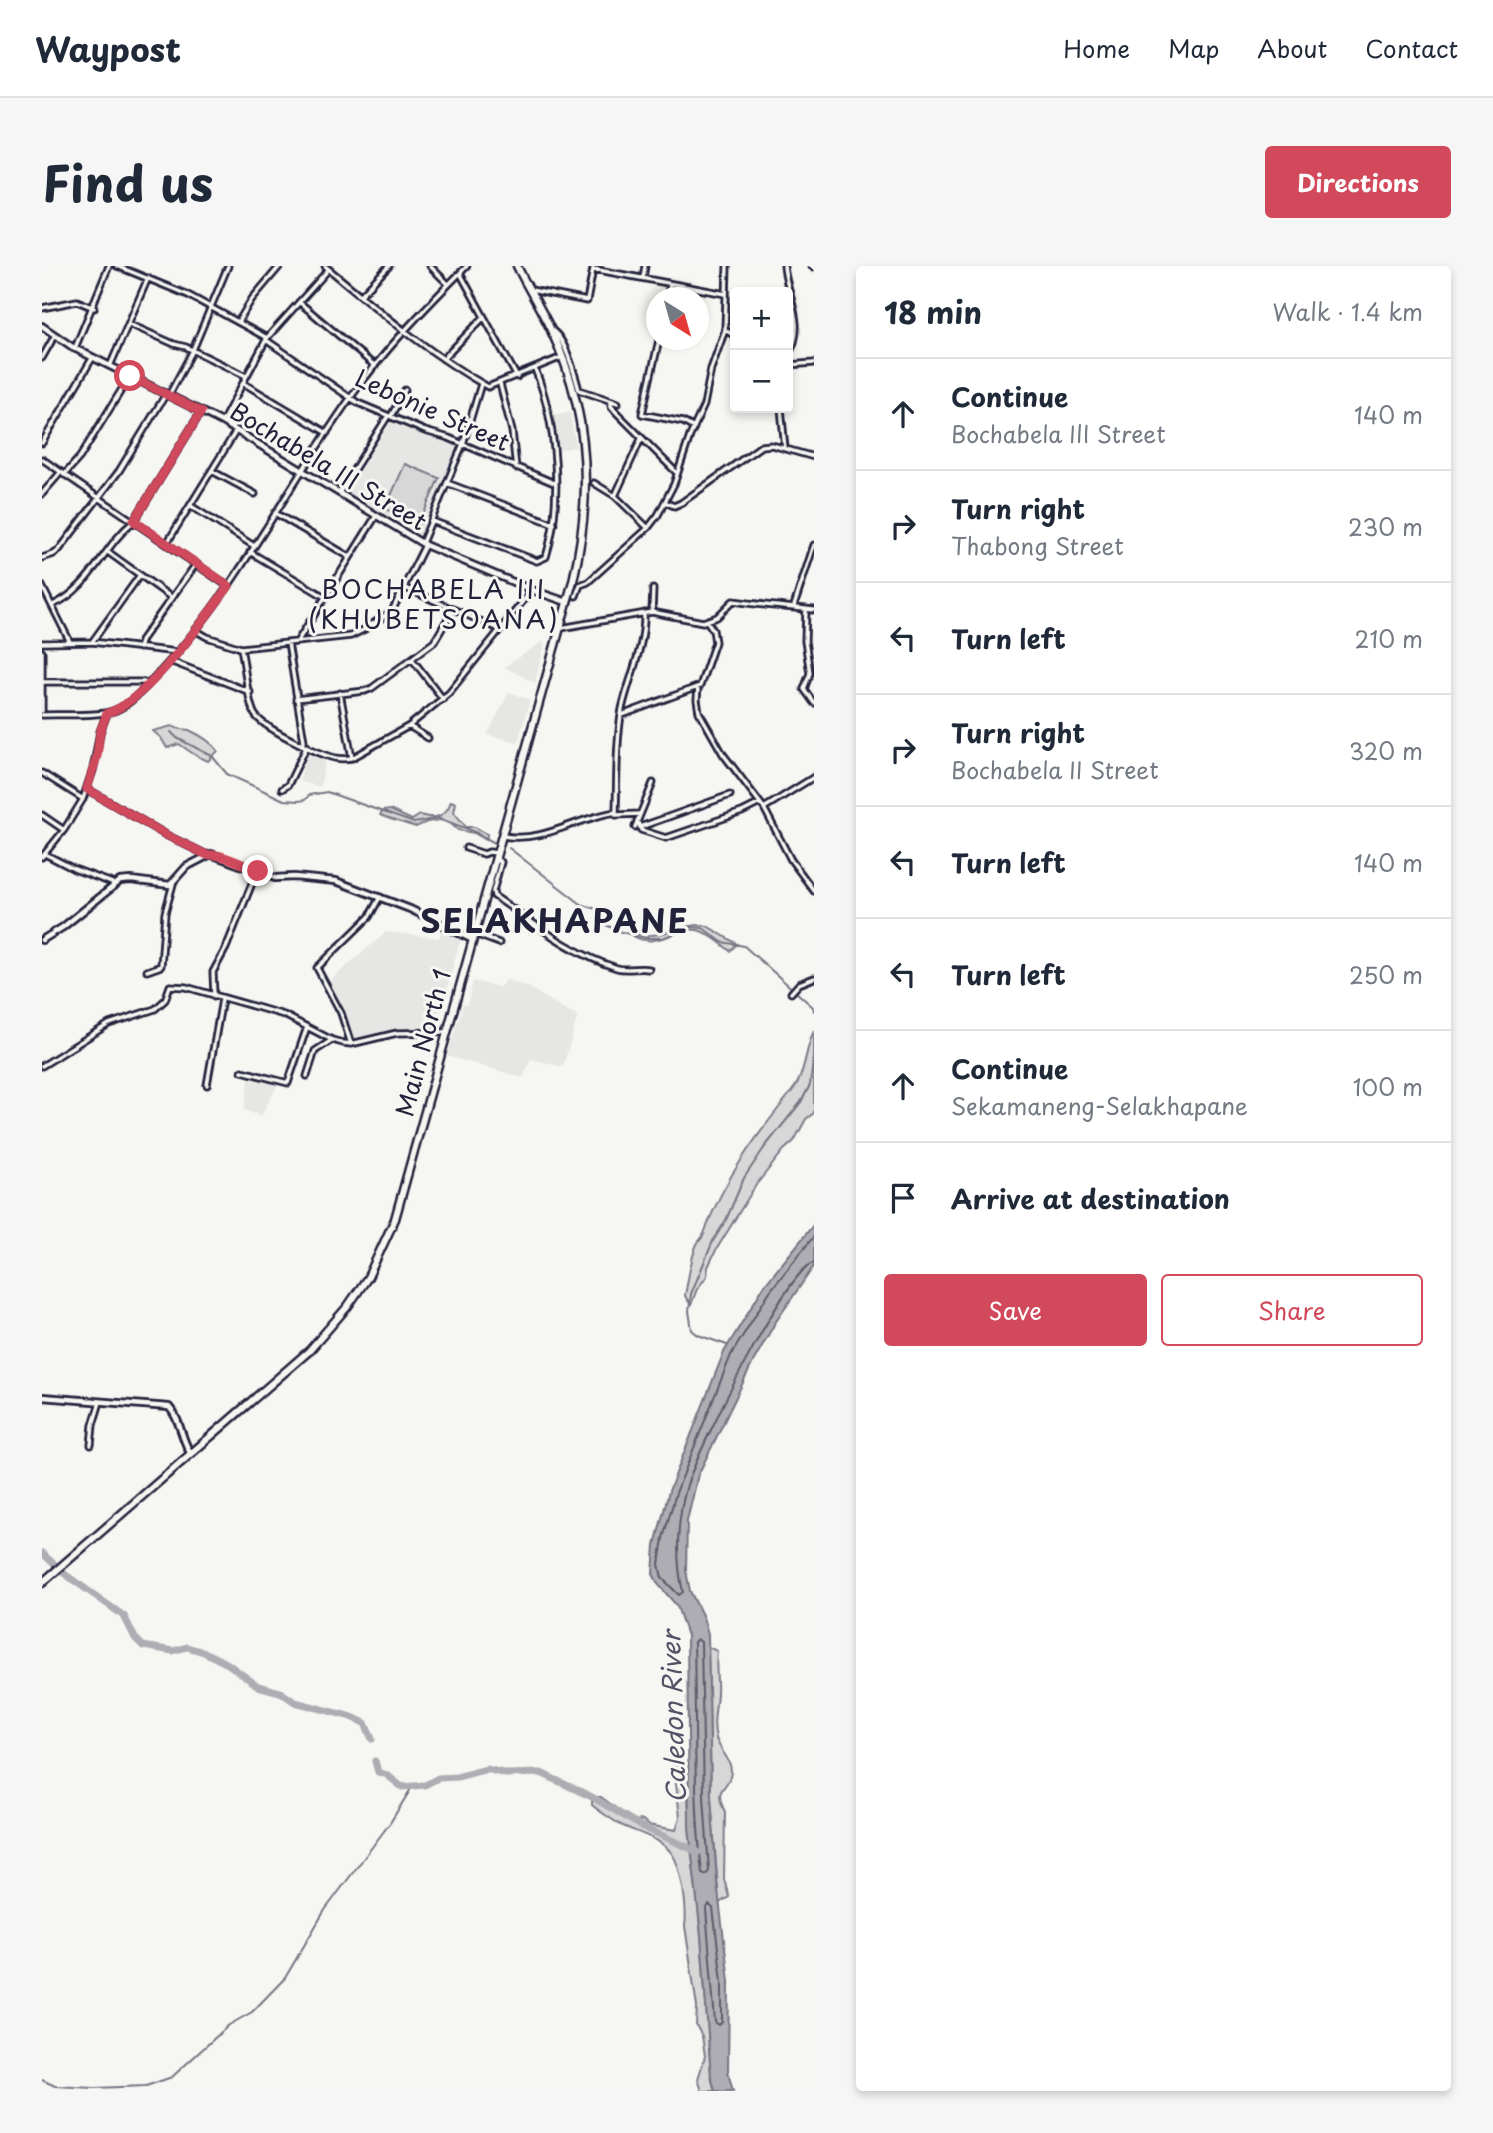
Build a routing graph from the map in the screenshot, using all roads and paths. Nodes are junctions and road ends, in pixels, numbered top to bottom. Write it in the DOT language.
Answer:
graph roads {
  1 [pos="109,266"];
  2 [pos="117,266"];
  3 [pos="228,266"];
  4 [pos="280,266"];
  5 [pos="388,266"];
  6 [pos="430,266"];
  7 [pos="467,266"];
  8 [pos="517,266"];
  9 [pos="645,266"];
  10 [pos="727,266"];
  11 [pos="784,266"];
  12 [pos="327,268"];
  13 [pos="460,273"];
  14 [pos="148,278"];
  15 [pos="643,278"];
  16 [pos="670,284"];
  17 [pos="449,285"];
  18 [pos="669,287"];
  19 [pos="531,290"];
  20 [pos="726,293"];
  21 [pos="361,295"];
  22 [pos="299,302"];
  23 [pos="210,307"];
  24 [pos="42,308"];
  25 [pos="93,308"];
  26 [pos="484,317"];
  27 [pos="238,322"];
  28 [pos="130,324"];
  29 [pos="42,326"];
  30 [pos="551,330"];
  31 [pos="725,330"];
  32 [pos="404,331"];
  33 [pos="730,333"];
  34 [pos="55,335"];
  35 [pos="267,339"];
  36 [pos="75,348"];
  37 [pos="657,350"];
  38 [pos="791,350"];
  39 [pos="192,352"];
  40 [pos="93,357"];
  41 [pos="42,358"];
  42 [pos="562,358"];
  43 [pos="443,359"];
  44 [pos="814,363"];
  45 [pos="793,365"];
  46 [pos="110,366"];
  47 [pos="375,366"];
  48 [pos="534,369"];
  49 [pos="130,376"];
  50 [pos="246,376"];
  51 [pos="517,377"];
  52 [pos="243,383"];
  53 [pos="481,384"];
  54 [pos="500,384"];
  55 [pos="405,390"];
  56 [pos="168,395"];
  57 [pos="351,397"];
  58 [pos="611,400"];
  59 [pos="618,403"];
  60 [pos="201,412"];
  61 [pos="781,413"];
  62 [pos="389,416"];
  63 [pos="222,422"];
  64 [pos="694,428"];
  65 [pos="236,432"];
  66 [pos="327,433"];
  67 [pos="641,439"];
  68 [pos="42,443"];
  69 [pos="463,444"];
  70 [pos="785,449"];
  71 [pos="814,457"];
  72 [pos="42,459"];
  73 [pos="516,468"];
  74 [pos="302,470"];
  75 [pos="212,471"];
  76 [pos="62,473"];
  77 [pos="677,474"];
  78 [pos="447,483"];
  79 [pos="594,483"];
  80 [pos="554,484"];
  81 [pos="339,493"];
  82 [pos="42,494"];
  83 [pos="255,494"];
  84 [pos="615,496"];
  85 [pos="98,498"];
  86 [pos="665,502"];
  87 [pos="191,506"];
  88 [pos="275,513"];
  89 [pos="376,516"];
  90 [pos="134,521"];
  91 [pos="432,522"];
  92 [pos="554,524"];
  93 [pos="648,528"];
  94 [pos="167,543"];
  95 [pos="424,544"];
  96 [pos="814,545"];
  97 [pos="254,546"];
  98 [pos="108,552"];
  99 [pos="250,552"];
  100 [pos="350,557"];
  101 [pos="42,558"];
  102 [pos="196,564"];
  103 [pos="139,575"];
  104 [pos="42,586"];
  105 [pos="229,586"];
  106 [pos="575,587"];
  107 [pos="405,588"];
  108 [pos="653,589"];
  109 [pos="532,590"];
  110 [pos="576,596"];
  111 [pos="325,597"];
  112 [pos="172,598"];
  113 [pos="567,601"];
  114 [pos="53,605"];
  115 [pos="794,606"];
  116 [pos="806,609"];
  117 [pos="453,610"];
  118 [pos="814,610"];
  119 [pos="652,612"];
  120 [pos="644,613"];
  121 [pos="707,621"];
  122 [pos="559,628"];
  123 [pos="195,630"];
  124 [pos="501,630"];
  125 [pos="70,642"];
  126 [pos="92,642"];
  127 [pos="298,642"];
  128 [pos="42,643"];
  129 [pos="288,643"];
  130 [pos="139,648"];
  131 [pos="241,649"];
  132 [pos="42,652"];
  133 [pos="177,652"];
  134 [pos="412,659"];
  135 [pos="170,661"];
  136 [pos="43,682"];
  137 [pos="147,685"];
  138 [pos="698,687"];
  139 [pos="250,692"];
  140 [pos="340,693"];
  141 [pos="296,699"];
  142 [pos="443,699"];
  143 [pos="814,703"];
  144 [pos="42,713"];
  145 [pos="107,713"];
  146 [pos="622,715"];
  147 [pos="409,726"];
  148 [pos="428,738"];
  149 [pos="304,745"];
  150 [pos="352,758"];
  151 [pos="42,773"];
  152 [pos="814,777"];
  153 [pos="653,783"];
  154 [pos="87,789"];
  155 [pos="282,789"];
  156 [pos="730,795"];
  157 [pos="83,799"];
  158 [pos="760,803"];
  159 [pos="764,808"];
  160 [pos="616,812"];
  161 [pos="639,814"];
  162 [pos="42,815"];
  163 [pos="637,827"];
  164 [pos="64,830"];
  165 [pos="503,836"];
  166 [pos="466,848"];
  167 [pos="207,855"];
  168 [pos="43,856"];
  169 [pos="497,856"];
  170 [pos="258,871"];
  171 [pos="814,877"];
  172 [pos="808,882"];
  173 [pos="173,884"];
  174 [pos="114,887"];
  175 [pos="814,891"];
  176 [pos="380,897"];
  177 [pos="474,937"];
  178 [pos="42,940"];
  179 [pos="499,943"];
  180 [pos="649,969"];
  181 [pos="147,971"];
  182 [pos="814,978"];
  183 [pos="792,990"];
  184 [pos="214,996"];
  185 [pos="222,999"];
  186 [pos="307,1027"];
  187 [pos="448,1032"];
  188 [pos="332,1040"];
  189 [pos="351,1044"];
  190 [pos="42,1066"];
  191 [pos="242,1070"];
  192 [pos="307,1076"];
  193 [pos="207,1085"];
  194 [pos="42,1397"];
  195 [pos="100,1400"];
  196 [pos="91,1444"];
  197 [pos="191,1454"];
  198 [pos="42,1583"];
  1 -- 25 [label="street"];
  2 -- 14 [label="street, Lebonie Street"];
  3 -- 23 [label="street"];
  4 -- 27 [label="street"];
  5 -- 21 [label="street"];
  6 -- 17 [label="street"];
  7 -- 13 [label="street"];
  8 -- 19 [label="main road, Main North 1"];
  9 -- 15 [label="street"];
  10 -- 20 [label="street"];
  11 -- 38 [label="street"];
  12 -- 21 [label="street"];
  12 -- 22 [label="street"];
  13 -- 17 [label="street"];
  13 -- 26 [label="street"];
  14 -- 23 [label="street, Lebonie Street"];
  14 -- 28 [label="street"];
  15 -- 16 [label="street"];
  15 -- 19 [label="street"];
  16 -- 18 [label="street"];
  16 -- 20 [label="street"];
  17 -- 32 [label="street"];
  19 -- 30 [label="main road, Main North 1"];
  20 -- 31 [label="street"];
  21 -- 32 [label="street"];
  22 -- 35 [label="street"];
  22 -- 47 [label="street"];
  23 -- 27 [label="street, Lebonie Street"];
  23 -- 39 [label="street"];
  24 -- 25 [label="street"];
  25 -- 36 [label="street"];
  26 -- 43 [label="street"];
  26 -- 51 [label="street"];
  27 -- 35 [label="street, Lebonie Street"];
  28 -- 39 [label="street"];
  28 -- 46 [label="street"];
  29 -- 34 [label="street, Bochabela III Street"];
  30 -- 42 [label="main road, Main North 1"];
  30 -- 58 [label="street"];
  31 -- 33 [label="street"];
  31 -- 64 [label="street"];
  32 -- 43 [label="street"];
  32 -- 47 [label="street"];
  34 -- 36 [label="street, Bochabela III Street"];
  34 -- 41 [label="street"];
  35 -- 50 [label="street"];
  35 -- 57 [label="street, Lebonie Street"];
  36 -- 40 [label="street, Bochabela III Street"];
  37 -- 64 [label="street"];
  39 -- 50 [label="street"];
  39 -- 56 [label="street"];
  40 -- 46 [label="street, Bochabela III Street"];
  40 -- 68 [label="street"];
  42 -- 48 [label="street"];
  42 -- 106 [label="main road, Main North 1"];
  43 -- 53 [label="street"];
  44 -- 45 [label="street"];
  46 -- 49 [label="street, Bochabela III Street"];
  47 -- 57 [label="street"];
  48 -- 51 [label="street"];
  48 -- 80 [label="street"];
  49 -- 56 [label="street, Bochabela III Street"];
  49 -- 76 [label="street"];
  50 -- 52 [label="street"];
  51 -- 54 [label="street"];
  52 -- 63 [label="street"];
  52 -- 66 [label="street"];
  53 -- 54 [label="street"];
  53 -- 69 [label="street"];
  54 -- 73 [label="street"];
  55 -- 62 [label="street"];
  56 -- 60 [label="street, Bochabela III Street"];
  56 -- 85 [label="street"];
  57 -- 62 [label="street, Lebonie Street"];
  57 -- 66 [label="street"];
  58 -- 59 [label="street"];
  58 -- 67 [label="street"];
  60 -- 63 [label="street, Bochabela III Street"];
  60 -- 90 [label="street"];
  61 -- 70 [label="street"];
  62 -- 69 [label="street, Lebonie Street"];
  62 -- 81 [label="street"];
  63 -- 65 [label="street, Bochabela III Street"];
  64 -- 77 [label="street"];
  65 -- 74 [label="street, Bochabela III Street"];
  65 -- 75 [label="street"];
  66 -- 74 [label="street"];
  67 -- 77 [label="street"];
  67 -- 84 [label="street"];
  69 -- 73 [label="street, Lebonie Street"];
  69 -- 78 [label="street"];
  70 -- 71 [label="street"];
  70 -- 86 [label="street"];
  72 -- 76 [label="street"];
  73 -- 80 [label="street, Lebonie Street"];
  74 -- 81 [label="street, Bochabela III Street"];
  74 -- 88 [label="street"];
  75 -- 83 [label="street"];
  75 -- 87 [label="street"];
  76 -- 82 [label="street"];
  76 -- 85 [label="street"];
  77 -- 86 [label="street"];
  78 -- 91 [label="street"];
  78 -- 92 [label="street"];
  79 -- 84 [label="street"];
  80 -- 92 [label="street"];
  81 -- 89 [label="street, Bochabela III Street"];
  84 -- 93 [label="street"];
  85 -- 90 [label="street"];
  85 -- 101 [label="street"];
  86 -- 93 [label="street"];
  87 -- 94 [label="street"];
  87 -- 97 [label="street"];
  88 -- 97 [label="street"];
  88 -- 100 [label="street"];
  89 -- 95 [label="street, Bochabela III Street"];
  89 -- 100 [label="street"];
  90 -- 94 [label="street"];
  90 -- 98 [label="street"];
  91 -- 92 [label="street"];
  91 -- 95 [label="street"];
  93 -- 106 [label="street"];
  94 -- 102 [label="street"];
  95 -- 107 [label="street"];
  95 -- 109 [label="street, Bochabela III Street"];
  96 -- 115 [label="street"];
  97 -- 99 [label="street"];
  98 -- 103 [label="street"];
  98 -- 114 [label="street"];
  99 -- 105 [label="street"];
  99 -- 111 [label="street"];
  100 -- 111 [label="street"];
  102 -- 105 [label="street"];
  102 -- 112 [label="street"];
  103 -- 112 [label="street"];
  103 -- 126 [label="street"];
  104 -- 114 [label="street"];
  105 -- 123 [label="street"];
  106 -- 110 [label="street"];
  106 -- 113 [label="main road, Main North 1"];
  107 -- 117 [label="street"];
  107 -- 127 [label="street"];
  108 -- 119 [label="street"];
  109 -- 113 [label="street, Bochabela III Street"];
  109 -- 124 [label="street"];
  111 -- 127 [label="street"];
  112 -- 130 [label="street"];
  113 -- 122 [label="main road, Main North 1"];
  114 -- 125 [label="street"];
  115 -- 116 [label="street"];
  115 -- 121 [label="street"];
  116 -- 118 [label="street"];
  116 -- 143 [label="street"];
  117 -- 124 [label="street"];
  117 -- 134 [label="street"];
  119 -- 120 [label="street"];
  119 -- 121 [label="street"];
  120 -- 122 [label="street"];
  120 -- 146 [label="street"];
  121 -- 138 [label="street"];
  122 -- 165 [label="main road, Main North 1"];
  123 -- 131 [label="street"];
  123 -- 133 [label="street"];
  124 -- 142 [label="street"];
  125 -- 126 [label="street"];
  125 -- 128 [label="street"];
  126 -- 130 [label="street"];
  127 -- 129 [label="street"];
  129 -- 131 [label="street"];
  129 -- 141 [label="street"];
  130 -- 133 [label="street"];
  131 -- 139 [label="street"];
  132 -- 136 [label="street"];
  133 -- 135 [label="street"];
  134 -- 140 [label="street"];
  134 -- 142 [label="street"];
  135 -- 137 [label="street"];
  135 -- 139 [label="street"];
  136 -- 137 [label="street"];
  136 -- 144 [label="street"];
  137 -- 145 [label="street"];
  138 -- 146 [label="street"];
  138 -- 158 [label="street"];
  139 -- 149 [label="street"];
  140 -- 141 [label="street"];
  140 -- 150 [label="street"];
  141 -- 149 [label="street"];
  142 -- 147 [label="street"];
  144 -- 145 [label="street"];
  145 -- 154 [label="street"];
  146 -- 160 [label="street"];
  147 -- 148 [label="street"];
  147 -- 150 [label="street"];
  149 -- 150 [label="street"];
  149 -- 155 [label="street"];
  151 -- 157 [label="street"];
  152 -- 159 [label="street"];
  153 -- 161 [label="street"];
  154 -- 157 [label="street"];
  154 -- 167 [label="street"];
  156 -- 163 [label="street"];
  157 -- 164 [label="street"];
  158 -- 159 [label="street"];
  158 -- 163 [label="street"];
  159 -- 172 [label="street"];
  160 -- 161 [label="street"];
  160 -- 165 [label="street"];
  161 -- 163 [label="street"];
  162 -- 164 [label="street"];
  164 -- 168 [label="street"];
  165 -- 169 [label="main road, Main North 1"];
  166 -- 169 [label="street"];
  167 -- 170 [label="street"];
  167 -- 173 [label="street"];
  168 -- 174 [label="street"];
  169 -- 177 [label="main road, Main North 1"];
  169 -- 180 [label="street"];
  170 -- 176 [label="street"];
  170 -- 184 [label="street"];
  171 -- 172 [label="street"];
  172 -- 175 [label="street"];
  173 -- 174 [label="street"];
  173 -- 181 [label="street"];
  174 -- 178 [label="street"];
  176 -- 177 [label="street"];
  176 -- 189 [label="street"];
  177 -- 179 [label="street"];
  177 -- 187 [label="main road, Main North 1"];
  182 -- 183 [label="street"];
  184 -- 185 [label="street"];
  184 -- 190 [label="street"];
  185 -- 186 [label="street"];
  185 -- 193 [label="street"];
  186 -- 188 [label="street"];
  186 -- 191 [label="street"];
  187 -- 189 [label="street"];
  187 -- 197 [label="main road, Main North 1"];
  188 -- 189 [label="street"];
  188 -- 192 [label="street"];
  194 -- 195 [label="street"];
  195 -- 196 [label="street"];
  195 -- 197 [label="street"];
  197 -- 198 [label="main road, Main North 1"];
}
